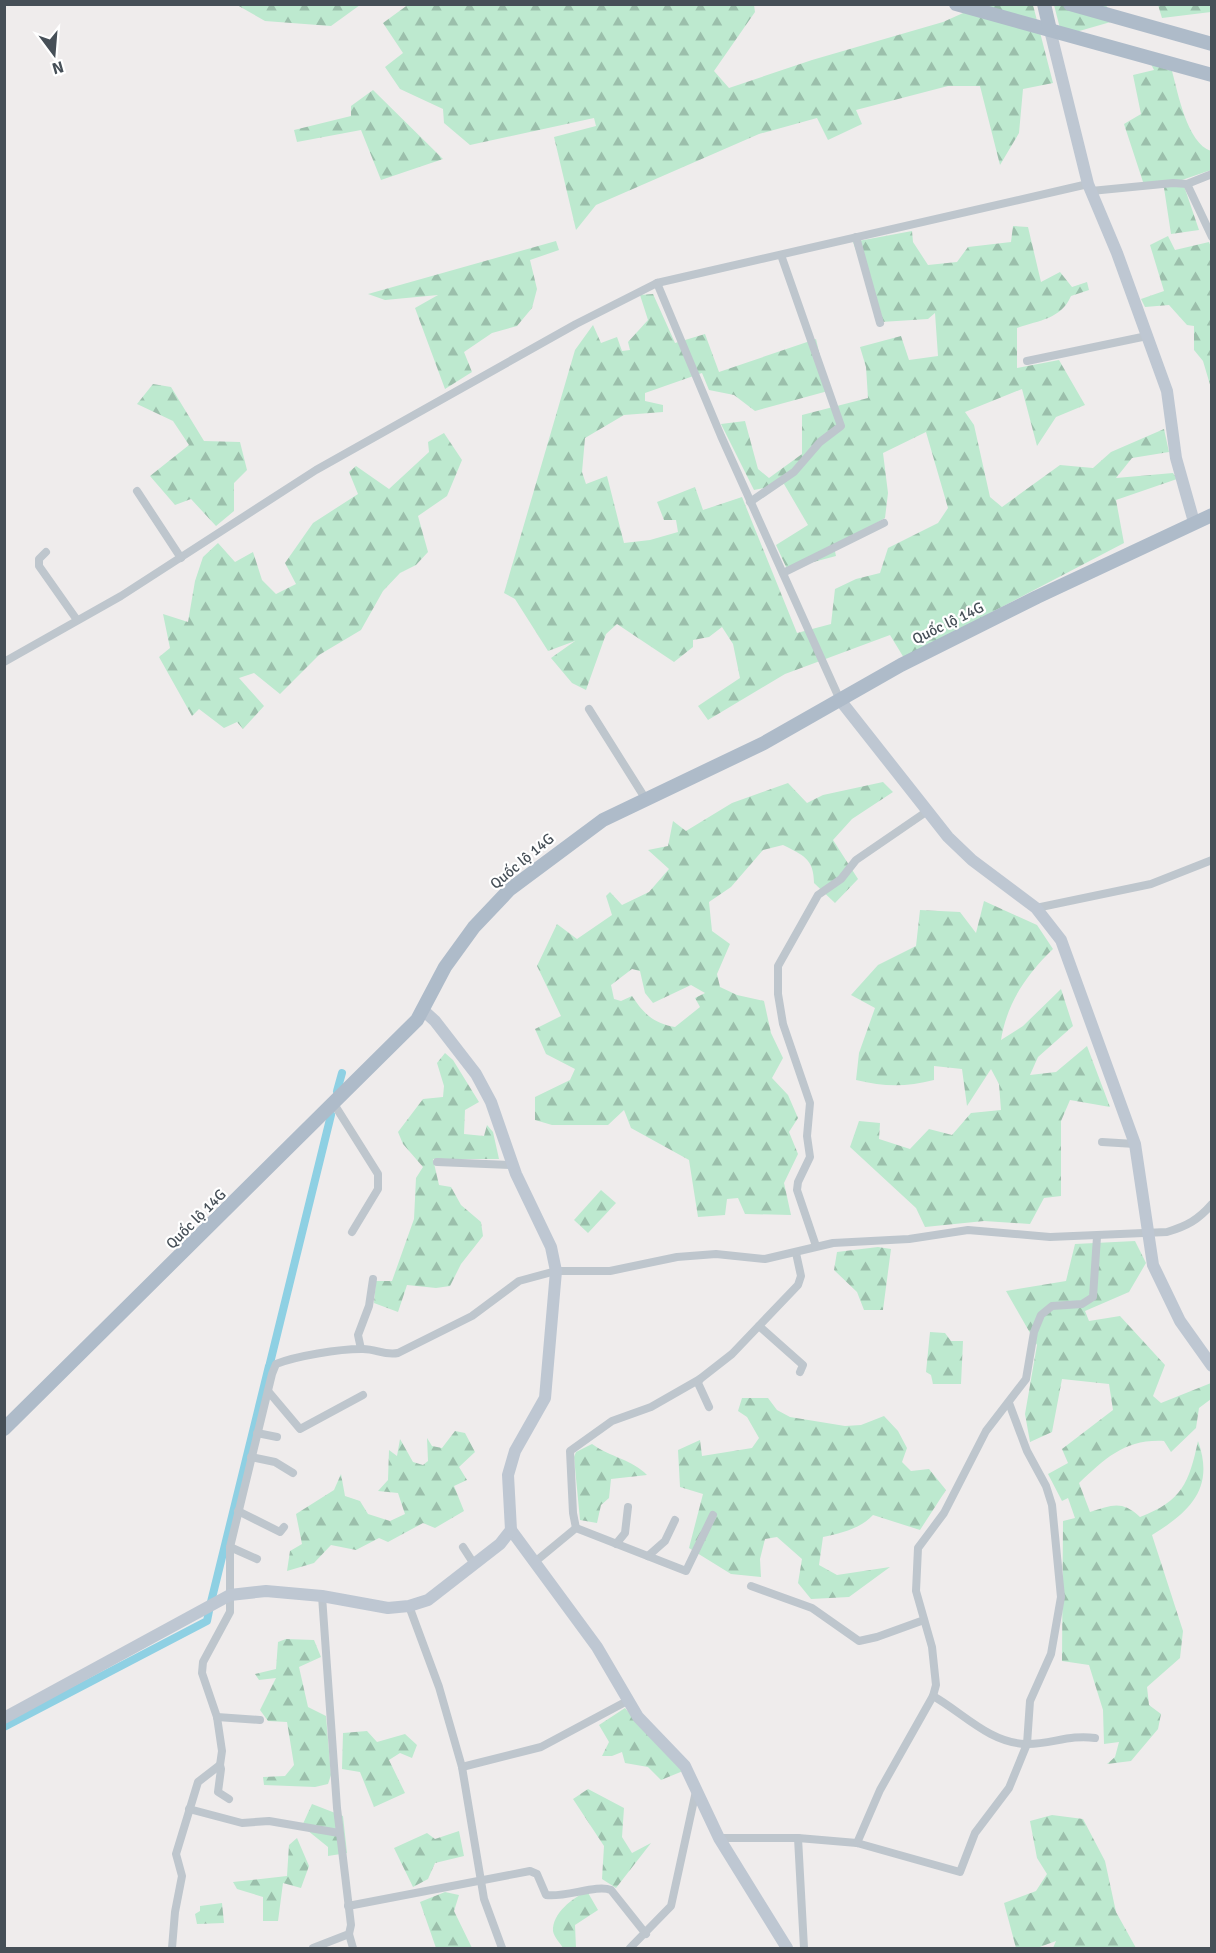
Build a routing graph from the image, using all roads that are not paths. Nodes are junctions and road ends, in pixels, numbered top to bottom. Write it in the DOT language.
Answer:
graph roads {
  1 [pos="956,4"];
  2 [pos="1044,4"];
  3 [pos="1070,4"];
  4 [pos="1050,30"];
  5 [pos="1212,44"];
  6 [pos="1212,75"];
  7 [pos="1212,174"];
  8 [pos="1187,184"];
  9 [pos="1089,187"];
  10 [pos="856,237"];
  11 [pos="1212,237"];
  12 [pos="781,255"];
  13 [pos="657,283"];
  14 [pos="879,322"];
  15 [pos="1147,336"];
  16 [pos="1027,361"];
  17 [pos="137,491"];
  18 [pos="750,502"];
  19 [pos="1212,515"];
  20 [pos="1194,522"];
  21 [pos="884,523"];
  22 [pos="46,552"];
  23 [pos="181,558"];
  24 [pos="783,573"];
  25 [pos="77,620"];
  26 [pos="4,662"];
  27 [pos="840,700"];
  28 [pos="589,709"];
  29 [pos="645,798"];
  30 [pos="926,812"];
  31 [pos="1212,860"];
  32 [pos="1036,908"];
  33 [pos="424,1011"];
  34 [pos="334,1104"];
  35 [pos="1102,1142"];
  36 [pos="1135,1144"];
  37 [pos="437,1162"];
  38 [pos="513,1165"];
  39 [pos="1212,1204"];
  40 [pos="352,1232"];
  41 [pos="1149,1233"];
  42 [pos="1097,1237"];
  43 [pos="816,1246"];
  44 [pos="796,1253"];
  45 [pos="556,1270"];
  46 [pos="373,1279"];
  47 [pos="759,1326"];
  48 [pos="361,1349"];
  49 [pos="1212,1366"];
  50 [pos="800,1372"];
  51 [pos="700,1379"];
  52 [pos="268,1391"];
  53 [pos="363,1395"];
  54 [pos="1009,1403"];
  55 [pos="708,1407"];
  56 [pos="4,1429"];
  57 [pos="257,1433"];
  58 [pos="277,1437"];
  59 [pos="251,1457"];
  60 [pos="293,1473"];
  61 [pos="628,1507"];
  62 [pos="238,1512"];
  63 [pos="713,1515"];
  64 [pos="675,1520"];
  65 [pos="284,1527"];
  66 [pos="576,1528"];
  67 [pos="511,1530"];
  68 [pos="616,1544"];
  69 [pos="230,1547"];
  70 [pos="463,1547"];
  71 [pos="648,1556"];
  72 [pos="257,1559"];
  73 [pos="536,1562"];
  74 [pos="474,1564"];
  75 [pos="751,1586"];
  76 [pos="230,1595"];
  77 [pos="322,1596"];
  78 [pos="410,1606"];
  79 [pos="924,1620"];
  80 [pos="933,1696"];
  81 [pos="629,1700"];
  82 [pos="218,1716"];
  83 [pos="4,1718"];
  84 [pos="260,1720"];
  85 [pos="1095,1738"];
  86 [pos="1027,1744"];
  87 [pos="220,1765"];
  88 [pos="462,1767"];
  89 [pos="697,1790"];
  90 [pos="229,1799"];
  91 [pos="189,1809"];
  92 [pos="339,1833"];
  93 [pos="719,1838"];
  94 [pos="798,1838"];
  95 [pos="857,1843"];
  96 [pos="481,1881"];
  97 [pos="348,1906"];
  98 [pos="349,1934"];
  99 [pos="646,1934"];
  100 [pos="172,1948"];
  101 [pos="313,1948"];
  102 [pos="353,1948"];
  103 [pos="502,1948"];
  104 [pos="630,1948"];
  105 [pos="787,1948"];
  106 [pos="804,1948"];
  1 -- 4 [label="main road"];
  2 -- 4 [label="main road"];
  3 -- 5 [label="main road"];
  4 -- 6 [label="main road"];
  4 -- 9 [label="street"];
  7 -- 8 [label="street"];
  8 -- 9 [label="street"];
  8 -- 11 [label="street"];
  9 -- 10 [label="street"];
  9 -- 15 [label="street"];
  10 -- 12 [label="street"];
  10 -- 14 [label="street"];
  12 -- 13 [label="street"];
  12 -- 18 [label="street"];
  13 -- 18 [label="street"];
  13 -- 23 [label="street"];
  15 -- 16 [label="street"];
  15 -- 20 [label="street"];
  17 -- 23 [label="street"];
  18 -- 24 [label="street"];
  19 -- 20 [label="main road, Quốc lộ 14G"];
  20 -- 27 [label="main road, Quốc lộ 14G"];
  21 -- 24 [label="street"];
  22 -- 25 [label="street"];
  23 -- 25 [label="street"];
  24 -- 27 [label="street"];
  25 -- 26 [label="street"];
  27 -- 29 [label="main road, Quốc lộ 14G"];
  27 -- 30 [label="street"];
  28 -- 29 [label="street"];
  29 -- 33 [label="main road, Quốc lộ 14G"];
  30 -- 32 [label="street"];
  30 -- 43 [label="street"];
  31 -- 32 [label="street"];
  32 -- 36 [label="street"];
  33 -- 34 [label="main road, Quốc lộ 14G"];
  33 -- 38 [label="street"];
  34 -- 40 [label="street"];
  34 -- 56 [label="main road, Quốc lộ 14G"];
  35 -- 36 [label="street"];
  36 -- 41 [label="street"];
  37 -- 38 [label="street"];
  38 -- 45 [label="street"];
  39 -- 41 [label="street"];
  41 -- 42 [label="street"];
  41 -- 49 [label="street"];
  42 -- 43 [label="street"];
  42 -- 54 [label="street"];
  43 -- 44 [label="street"];
  44 -- 45 [label="street"];
  44 -- 47 [label="street"];
  45 -- 48 [label="street"];
  45 -- 67 [label="street"];
  46 -- 48 [label="street"];
  47 -- 50 [label="street"];
  47 -- 51 [label="street"];
  48 -- 52 [label="street"];
  51 -- 55 [label="street"];
  51 -- 66 [label="street"];
  52 -- 53 [label="street"];
  52 -- 57 [label="street"];
  54 -- 79 [label="street"];
  54 -- 86 [label="street"];
  57 -- 58 [label="street"];
  57 -- 59 [label="street"];
  59 -- 60 [label="street"];
  59 -- 62 [label="street"];
  61 -- 68 [label="street"];
  62 -- 65 [label="street"];
  62 -- 69 [label="street"];
  63 -- 71 [label="street"];
  64 -- 71 [label="street"];
  66 -- 68 [label="street"];
  66 -- 73 [label="street"];
  67 -- 73 [label="street"];
  67 -- 74 [label="street"];
  68 -- 71 [label="street"];
  69 -- 72 [label="street"];
  69 -- 76 [label="street"];
  70 -- 74 [label="street"];
  73 -- 81 [label="street"];
  74 -- 78 [label="street"];
  75 -- 79 [label="street"];
  76 -- 77 [label="street"];
  76 -- 82 [label="street"];
  76 -- 83 [label="street"];
  77 -- 78 [label="street"];
  77 -- 92 [label="street"];
  78 -- 88 [label="street"];
  79 -- 80 [label="street"];
  80 -- 86 [label="street"];
  80 -- 95 [label="street"];
  81 -- 88 [label="street"];
  81 -- 89 [label="street"];
  82 -- 84 [label="street"];
  82 -- 87 [label="street"];
  85 -- 86 [label="street"];
  86 -- 95 [label="street"];
  87 -- 90 [label="street"];
  87 -- 91 [label="street"];
  88 -- 96 [label="street"];
  89 -- 93 [label="street"];
  89 -- 99 [label="street"];
  91 -- 92 [label="street"];
  91 -- 100 [label="street"];
  92 -- 97 [label="street"];
  93 -- 94 [label="street"];
  93 -- 105 [label="street"];
  94 -- 95 [label="street"];
  94 -- 106 [label="street"];
  96 -- 97 [label="street"];
  96 -- 99 [label="street"];
  96 -- 103 [label="street"];
  97 -- 98 [label="street"];
  98 -- 101 [label="street"];
  98 -- 102 [label="street"];
  99 -- 104 [label="street"];
}
